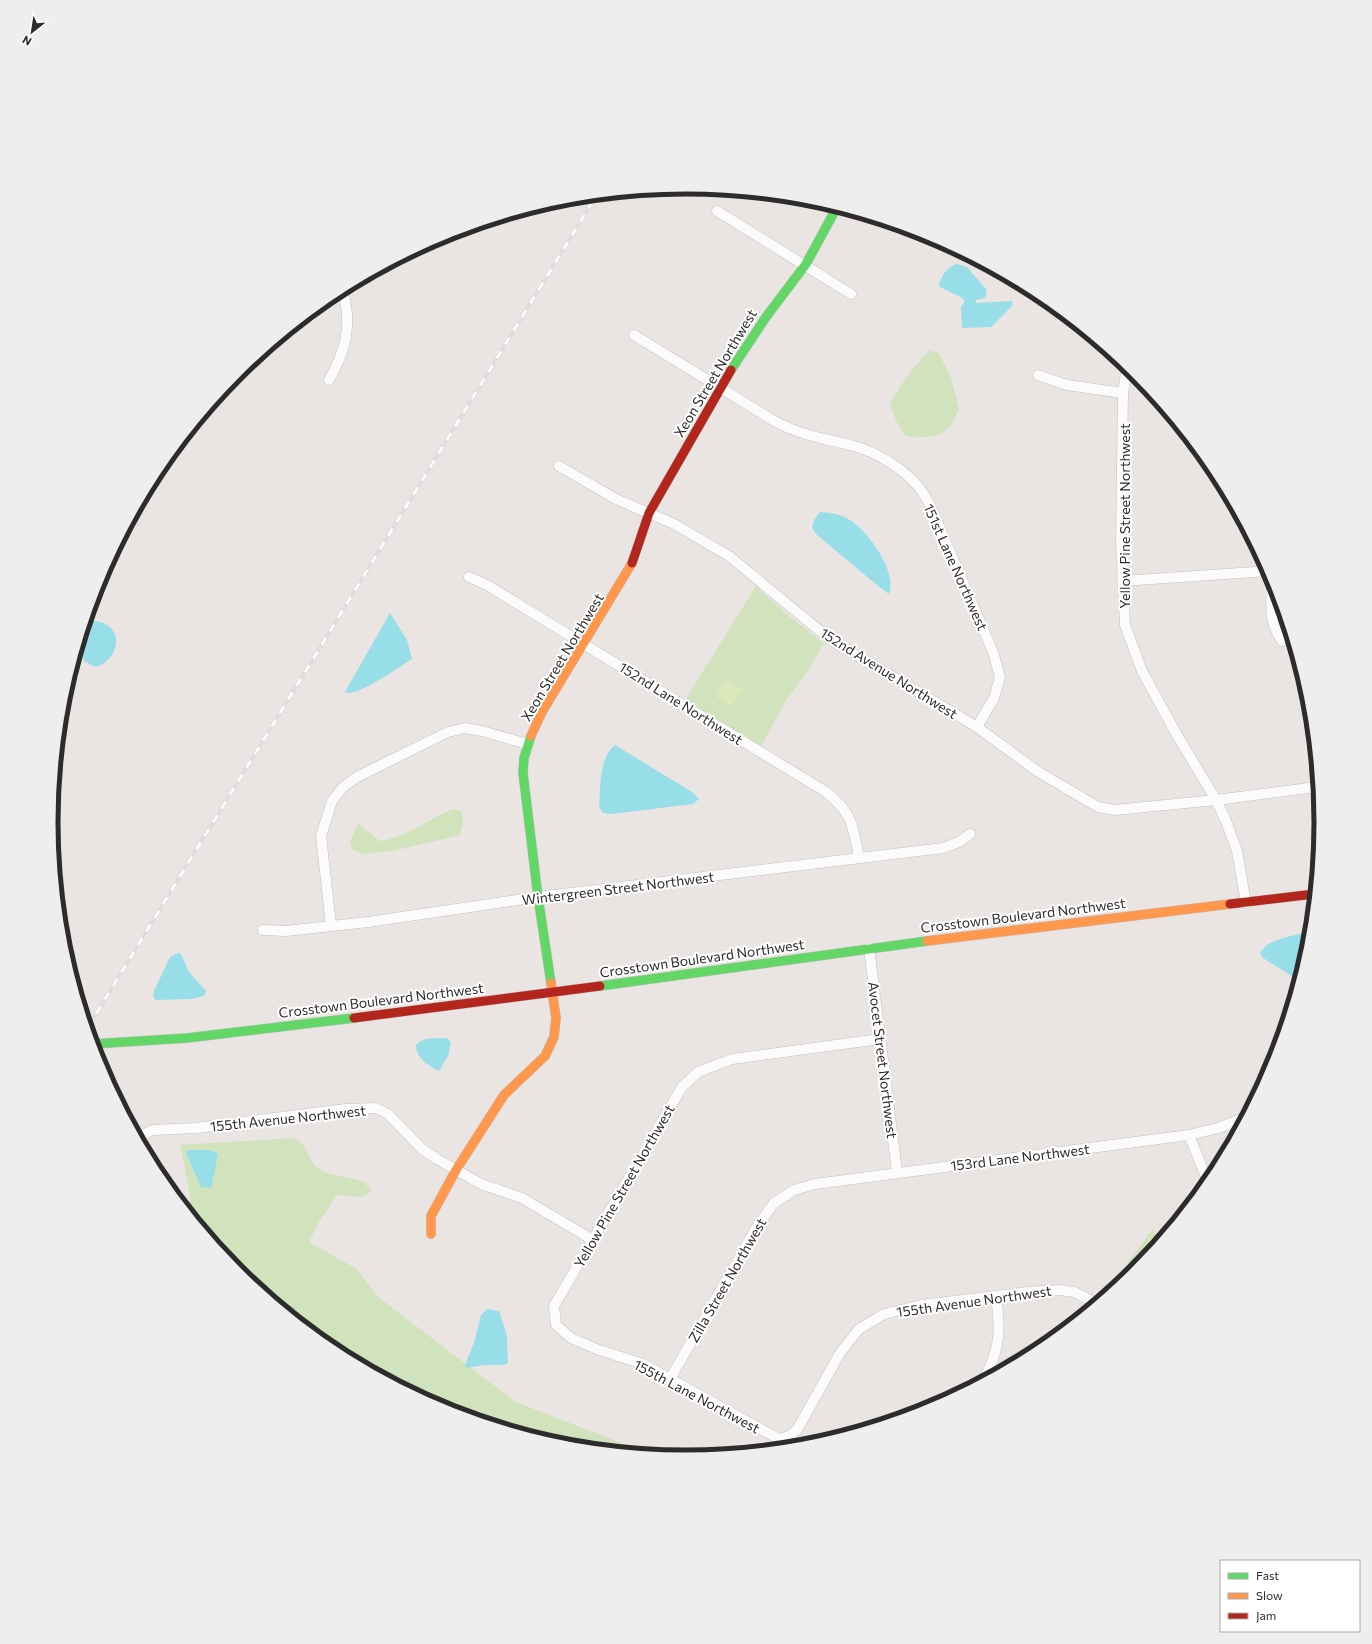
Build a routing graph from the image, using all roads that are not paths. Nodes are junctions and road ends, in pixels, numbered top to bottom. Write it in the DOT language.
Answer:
graph roads {
  1 [pos="717,211"];
  2 [pos="834,212"];
  3 [pos="806,264"];
  4 [pos="851,294"];
  5 [pos="344,296"];
  6 [pos="634,335"];
  7 [pos="1126,374"];
  8 [pos="1038,376"];
  9 [pos="329,380"];
  10 [pos="720,387"];
  11 [pos="1123,393"];
  12 [pos="559,466"];
  13 [pos="649,513"];
  14 [pos="1261,572"];
  15 [pos="469,577"];
  16 [pos="1122,581"];
  17 [pos="1272,597"];
  18 [pos="1282,641"];
  19 [pos="584,644"];
  20 [pos="977,727"];
  21 [pos="527,744"];
  22 [pos="1313,788"];
  23 [pos="1216,800"];
  24 [pos="970,834"];
  25 [pos="859,858"];
  26 [pos="1310,895"];
  27 [pos="538,897"];
  28 [pos="1246,903"];
  29 [pos="331,925"];
  30 [pos="263,930"];
  31 [pos="868,948"];
  32 [pos="552,992"];
  33 [pos="880,1039"];
  34 [pos="99,1044"];
  35 [pos="1238,1120"];
  36 [pos="142,1135"];
  37 [pos="1189,1135"];
  38 [pos="456,1170"];
  39 [pos="897,1172"];
  40 [pos="1205,1175"];
  41 [pos="794,1190"];
  42 [pos="430,1234"];
  43 [pos="593,1240"];
  44 [pos="996,1297"];
  45 [pos="1092,1301"];
  46 [pos="554,1319"];
  47 [pos="985,1374"];
  48 [pos="670,1379"];
  49 [pos="780,1439"];
  1 -- 3 [label="street"];
  2 -- 3 [label="street, Xeon Street Northwest"];
  3 -- 4 [label="street"];
  3 -- 10 [label="street, Xeon Street Northwest"];
  5 -- 9 [label="street"];
  6 -- 10 [label="street, 151st Lane Northwest"];
  7 -- 11 [label="street, Yellow Pine Street Northwest"];
  8 -- 11 [label="street"];
  10 -- 13 [label="street, Xeon Street Northwest"];
  10 -- 20 [label="street, 151st Lane Northwest"];
  11 -- 16 [label="street, Yellow Pine Street Northwest"];
  12 -- 13 [label="street, 152nd Avenue Northwest"];
  13 -- 19 [label="street, Xeon Street Northwest"];
  13 -- 20 [label="street, 152nd Avenue Northwest"];
  14 -- 16 [label="street"];
  15 -- 19 [label="street, 152nd Lane Northwest"];
  16 -- 23 [label="street, Yellow Pine Street Northwest"];
  17 -- 18 [label="street"];
  19 -- 21 [label="street, Xeon Street Northwest"];
  19 -- 25 [label="street, 152nd Lane Northwest"];
  20 -- 23 [label="street, 152nd Avenue Northwest"];
  21 -- 27 [label="street, Xeon Street Northwest"];
  21 -- 29 [label="street"];
  22 -- 23 [label="street"];
  23 -- 28 [label="street, Yellow Pine Street Northwest"];
  24 -- 25 [label="street, Wintergreen Street Northwest"];
  25 -- 27 [label="street, Wintergreen Street Northwest"];
  26 -- 28 [label="street, Crosstown Boulevard Northwest"];
  27 -- 29 [label="street, Wintergreen Street Northwest"];
  27 -- 32 [label="street, Xeon Street Northwest"];
  28 -- 31 [label="street, Crosstown Boulevard Northwest"];
  29 -- 30 [label="street, Wintergreen Street Northwest"];
  31 -- 32 [label="street, Crosstown Boulevard Northwest"];
  31 -- 33 [label="street, Avocet Street Northwest"];
  32 -- 34 [label="street, Crosstown Boulevard Northwest"];
  32 -- 38 [label="street, Xeon Street Northwest"];
  33 -- 39 [label="street, Avocet Street Northwest"];
  33 -- 43 [label="street, Yellow Pine Street Northwest"];
  35 -- 37 [label="street, 153rd Lane Northwest"];
  36 -- 38 [label="street, 155th Avenue Northwest"];
  37 -- 39 [label="street, 153rd Lane Northwest"];
  37 -- 40 [label="street"];
  38 -- 42 [label="street, Xeon Street Northwest"];
  38 -- 43 [label="street, 155th Avenue Northwest"];
  39 -- 41 [label="street, 153rd Lane Northwest"];
  41 -- 48 [label="street, Zilla Street Northwest"];
  43 -- 46 [label="street, Yellow Pine Street Northwest"];
  44 -- 45 [label="street, 155th Avenue Northwest"];
  44 -- 47 [label="street"];
  44 -- 49 [label="street, 155th Avenue Northwest"];
  46 -- 48 [label="street, 155th Lane Northwest"];
  48 -- 49 [label="street, 155th Lane Northwest"];
}
